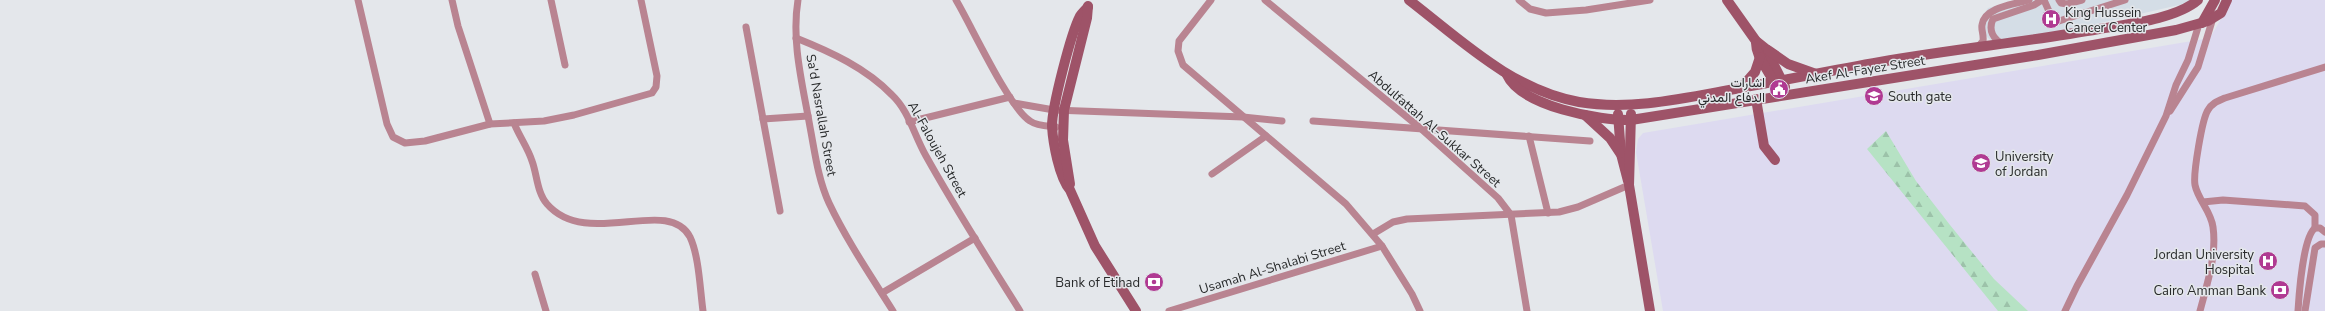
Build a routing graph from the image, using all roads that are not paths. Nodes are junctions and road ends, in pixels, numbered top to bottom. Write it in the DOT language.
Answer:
graph roads {
  1 [pos="358,0"];
  2 [pos="452,0"];
  3 [pos="551,0"];
  4 [pos="641,0"];
  5 [pos="798,0"];
  6 [pos="956,0"];
  7 [pos="1211,0"];
  8 [pos="1265,0"];
  9 [pos="1409,0"];
  10 [pos="1519,0"];
  11 [pos="1650,0"];
  12 [pos="1728,0"];
  13 [pos="2030,0"];
  14 [pos="2043,0"];
  15 [pos="2059,0"];
  16 [pos="2082,0"];
  17 [pos="2126,0"];
  18 [pos="2198,0"];
  19 [pos="2215,0"];
  20 [pos="2227,0"];
  21 [pos="1613,2"];
  22 [pos="1089,3"];
  23 [pos="2213,18"];
  24 [pos="2201,23"];
  25 [pos="746,26"];
  26 [pos="796,38"];
  27 [pos="2006,44"];
  28 [pos="1975,49"];
  29 [pos="1763,53"];
  30 [pos="565,65"];
  31 [pos="2325,67"];
  32 [pos="1506,75"];
  33 [pos="1818,75"];
  34 [pos="1779,82"];
  35 [pos="1741,88"];
  36 [pos="1782,96"];
  37 [pos="1756,99"];
  38 [pos="1012,100"];
  39 [pos="1617,106"];
  40 [pos="1630,106"];
  41 [pos="1058,110"];
  42 [pos="1585,115"];
  43 [pos="808,116"];
  44 [pos="2166,116"];
  45 [pos="1243,117"];
  46 [pos="763,119"];
  47 [pos="1619,120"];
  48 [pos="1631,120"];
  49 [pos="1282,121"];
  50 [pos="1312,121"];
  51 [pos="909,122"];
  52 [pos="514,123"];
  53 [pos="490,124"];
  54 [pos="1052,126"];
  55 [pos="1063,127"];
  56 [pos="1419,127"];
  57 [pos="1266,136"];
  58 [pos="1529,136"];
  59 [pos="1590,141"];
  60 [pos="1621,154"];
  61 [pos="1775,160"];
  62 [pos="1212,174"];
  63 [pos="1629,184"];
  64 [pos="1070,190"];
  65 [pos="2204,202"];
  66 [pos="780,211"];
  67 [pos="1548,213"];
  68 [pos="1511,214"];
  69 [pos="2315,228"];
  70 [pos="2325,232"];
  71 [pos="1373,234"];
  72 [pos="974,238"];
  73 [pos="2308,241"];
  74 [pos="2321,245"];
  75 [pos="1382,246"];
  76 [pos="536,274"];
  77 [pos="882,293"];
  78 [pos="546,311"];
  79 [pos="703,311"];
  80 [pos="893,311"];
  81 [pos="1020,311"];
  82 [pos="1136,311"];
  83 [pos="1169,311"];
  84 [pos="1420,311"];
  85 [pos="1527,311"];
  86 [pos="1650,311"];
  87 [pos="2065,311"];
  88 [pos="2200,311"];
  89 [pos="2298,311"];
  90 [pos="2305,311"];
  1 -- 53 [label="street"];
  2 -- 53 [label="street"];
  3 -- 30 [label="street"];
  4 -- 52 [label="street"];
  5 -- 26 [label="street, Sa'd Nasrallah Street"];
  6 -- 38 [label="street"];
  7 -- 45 [label="street"];
  8 -- 56 [label="street, Abdulfattah Al-Sukkar Street"];
  9 -- 32 [label="main road, Akef Al-Fayez Street"];
  10 -- 21 [label="street"];
  11 -- 21 [label="street"];
  12 -- 29 [label="main road"];
  13 -- 28 [label="street"];
  14 -- 17 [label="street"];
  14 -- 27 [label="street"];
  15 -- 16 [label="street"];
  18 -- 27 [label="main road, Akef Al-Fayez Street"];
  19 -- 24 [label="main road"];
  20 -- 23 [label="main road, Akef Al-Fayez Street"];
  22 -- 41 [label="main road"];
  23 -- 24 [label="main road, Akef Al-Fayez Street"];
  23 -- 44 [label="street"];
  24 -- 36 [label="main road, Akef Al-Fayez Street"];
  24 -- 44 [label="street"];
  25 -- 46 [label="street"];
  26 -- 43 [label="street, Sa'd Nasrallah Street"];
  26 -- 51 [label="street, Al-Faloujeh Street"];
  27 -- 28 [label="main road, Akef Al-Fayez Street"];
  28 -- 33 [label="main road, Akef Al-Fayez Street"];
  29 -- 33 [label="main road"];
  29 -- 34 [label="main road"];
  29 -- 35 [label="main road"];
  31 -- 65 [label="street"];
  32 -- 39 [label="main road, Akef Al-Fayez Street"];
  32 -- 42 [label="main road, Akef Al-Fayez Street"];
  33 -- 34 [label="main road, Akef Al-Fayez Street"];
  34 -- 35 [label="main road, Akef Al-Fayez Street"];
  34 -- 36 [label="main road"];
  35 -- 40 [label="main road, Akef Al-Fayez Street"];
  36 -- 37 [label="main road, Akef Al-Fayez Street"];
  37 -- 48 [label="main road, Akef Al-Fayez Street"];
  37 -- 61 [label="main road"];
  38 -- 41 [label="street"];
  38 -- 51 [label="street"];
  38 -- 54 [label="street"];
  39 -- 40 [label="main road, Akef Al-Fayez Street"];
  39 -- 47 [label="main road"];
  40 -- 48 [label="main road"];
  41 -- 45 [label="street"];
  41 -- 54 [label="main road"];
  41 -- 55 [label="main road"];
  42 -- 47 [label="main road, Akef Al-Fayez Street"];
  42 -- 60 [label="main road"];
  43 -- 46 [label="street"];
  43 -- 77 [label="street, Sa'd Nasrallah Street"];
  44 -- 87 [label="street"];
  45 -- 49 [label="street"];
  45 -- 57 [label="street"];
  46 -- 66 [label="street"];
  47 -- 48 [label="main road, Akef Al-Fayez Street"];
  47 -- 60 [label="main road"];
  48 -- 63 [label="main road"];
  50 -- 56 [label="street"];
  51 -- 72 [label="street, Al-Faloujeh Street"];
  52 -- 53 [label="street"];
  52 -- 79 [label="street"];
  54 -- 55 [label="street"];
  54 -- 64 [label="main road"];
  55 -- 64 [label="main road"];
  56 -- 58 [label="street"];
  56 -- 68 [label="street, Abdulfattah Al-Sukkar Street"];
  57 -- 62 [label="street"];
  57 -- 71 [label="street"];
  58 -- 59 [label="street"];
  58 -- 67 [label="street"];
  60 -- 63 [label="main road"];
  63 -- 67 [label="street"];
  63 -- 86 [label="main road"];
  64 -- 82 [label="main road"];
  65 -- 69 [label="street"];
  65 -- 88 [label="street"];
  67 -- 68 [label="street"];
  68 -- 71 [label="street"];
  68 -- 85 [label="street"];
  69 -- 70 [label="street"];
  69 -- 73 [label="street"];
  71 -- 75 [label="street"];
  72 -- 77 [label="street"];
  72 -- 81 [label="street, Al-Faloujeh Street"];
  73 -- 74 [label="street"];
  73 -- 89 [label="street"];
  74 -- 90 [label="street"];
  75 -- 83 [label="street, Usamah Al-Shalabi Street"];
  75 -- 84 [label="street"];
  76 -- 78 [label="street"];
  77 -- 80 [label="street, Sa'd Nasrallah Street"];
}
